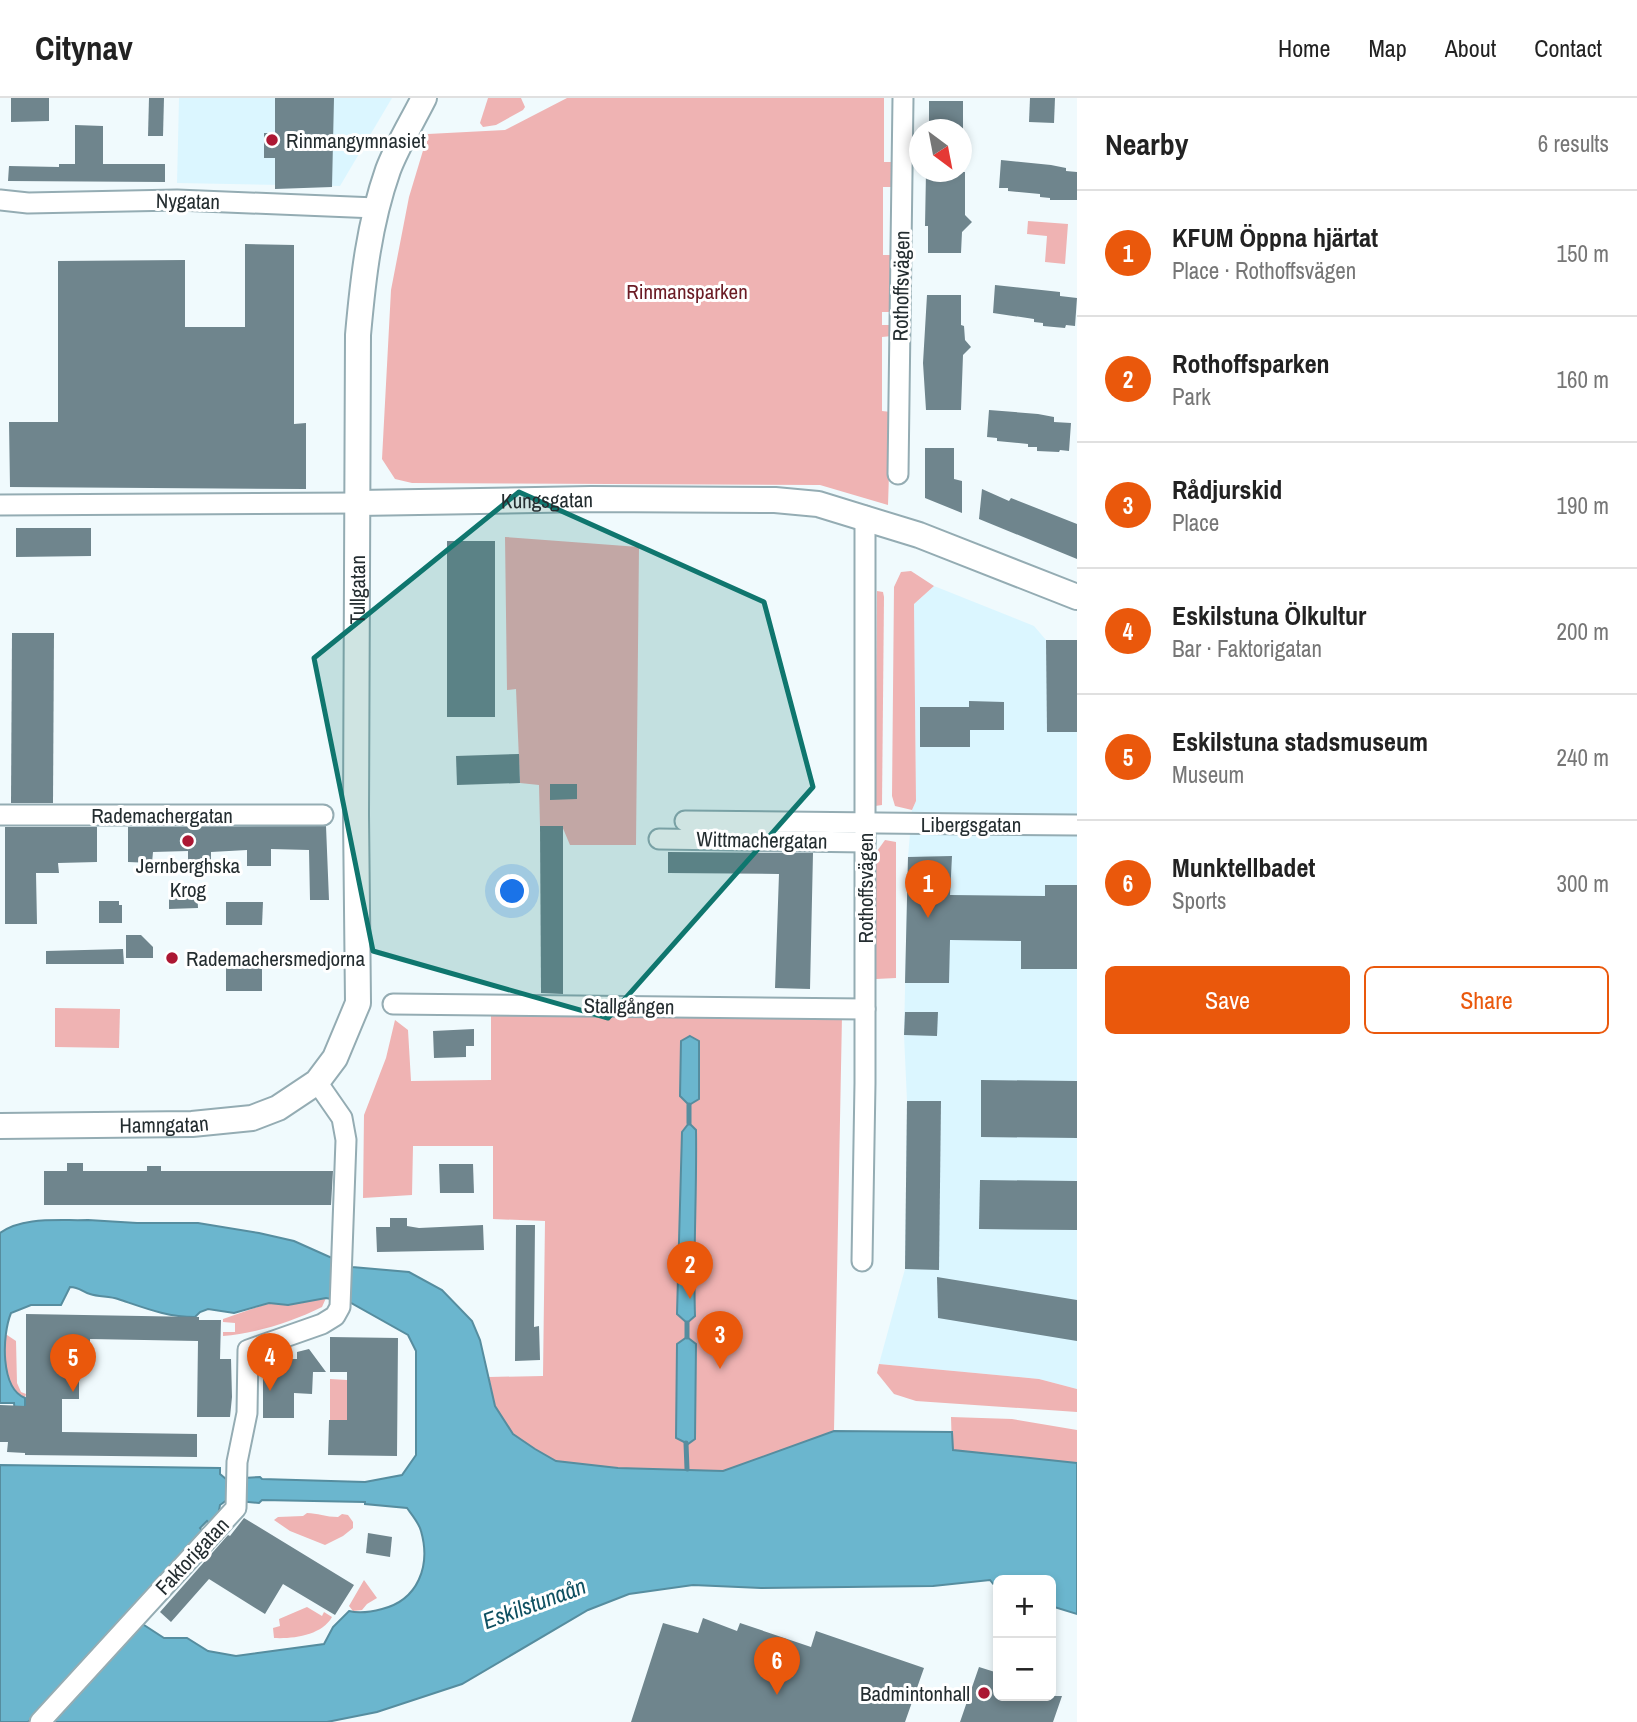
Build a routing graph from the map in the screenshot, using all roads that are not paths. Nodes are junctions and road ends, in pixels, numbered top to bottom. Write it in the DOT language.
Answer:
graph roads {
  1 [pos="424,98"];
  2 [pos="903,98"];
  3 [pos="0,200"];
  4 [pos="376,208"];
  5 [pos="898,474"];
  6 [pos="358,503"];
  7 [pos="0,505"];
  8 [pos="865,516"];
  9 [pos="1077,597"];
  10 [pos="0,815"];
  11 [pos="323,815"];
  12 [pos="685,821"];
  13 [pos="1077,825"];
  14 [pos="865,832"];
  15 [pos="659,839"];
  16 [pos="393,1004"];
  17 [pos="864,1009"];
  18 [pos="317,1082"];
  19 [pos="0,1126"];
  20 [pos="862,1261"];
  21 [pos="40,1722"];
  1 -- 4 [label="street, Tullgatan"];
  2 -- 5 [label="street, Rothoffsvägen"];
  3 -- 4 [label="street, Nygatan"];
  4 -- 6 [label="street, Tullgatan"];
  6 -- 7 [label="street, Kungsgatan"];
  6 -- 8 [label="street, Kungsgatan"];
  6 -- 18 [label="street, Tullgatan"];
  8 -- 9 [label="street, Kungsgatan"];
  8 -- 14 [label="street, Rothoffsvägen"];
  10 -- 11 [label="street, Rademachergatan"];
  12 -- 14 [label="street, Wittmachergatan"];
  13 -- 14 [label="street, Libergsgatan"];
  14 -- 15 [label="street, Wittmachergatan"];
  14 -- 17 [label="street, Rothoffsvägen"];
  16 -- 17 [label="street, Stallgången"];
  17 -- 20 [label="street, Rothoffsvägen"];
  18 -- 19 [label="street, Hamngatan"];
  18 -- 21 [label="street, Faktorigatan"];
}
